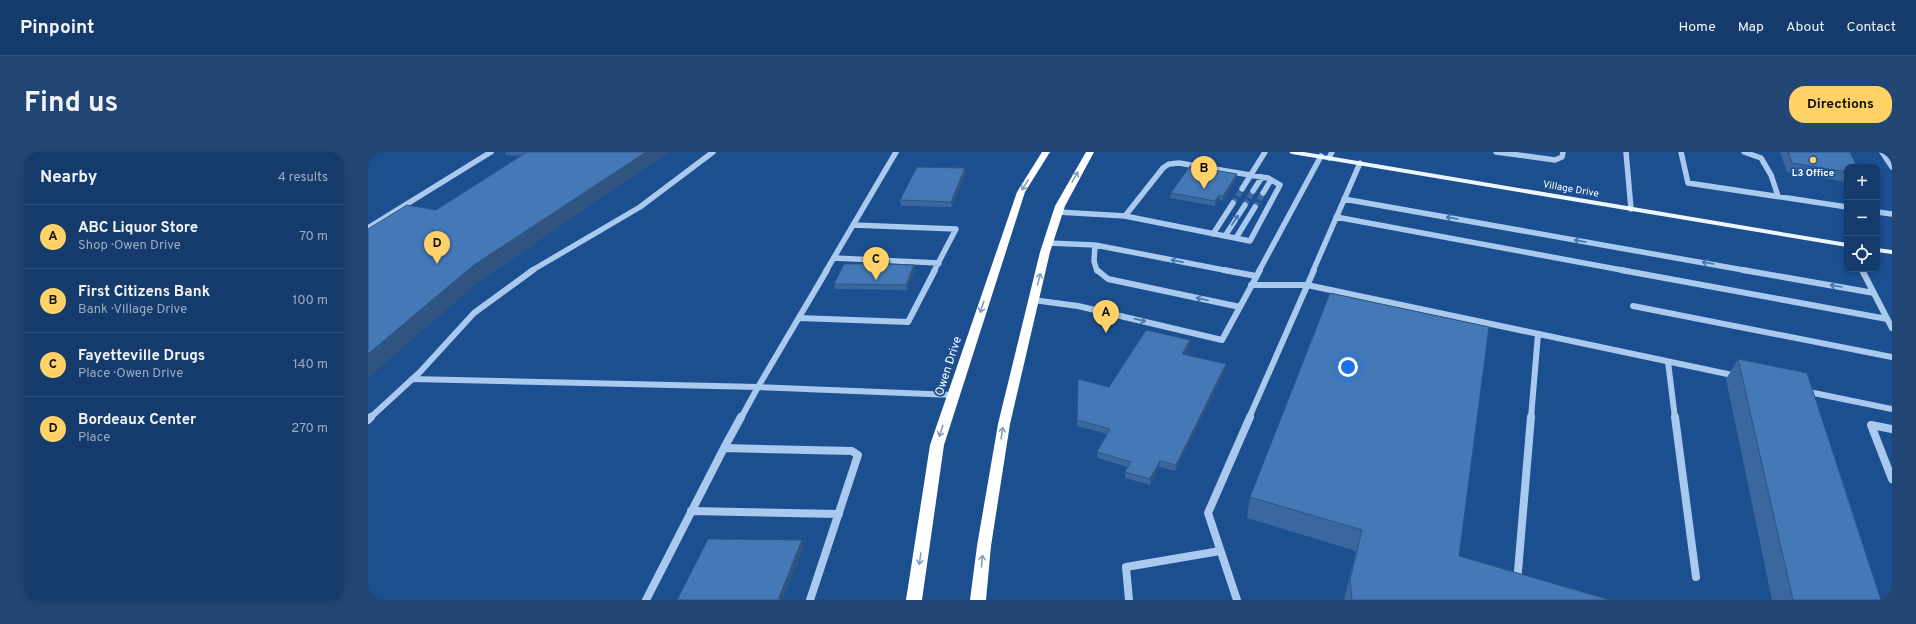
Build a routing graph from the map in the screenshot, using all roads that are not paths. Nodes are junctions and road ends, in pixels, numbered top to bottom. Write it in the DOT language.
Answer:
graph roads {
  1 [pos="491,152"];
  2 [pos="714,152"];
  3 [pos="896,152"];
  4 [pos="1046,152"];
  5 [pos="1090,152"];
  6 [pos="1265,152"];
  7 [pos="1292,152"];
  8 [pos="1496,152"];
  9 [pos="1563,152"];
  10 [pos="1626,152"];
  11 [pos="1680,152"];
  12 [pos="1744,152"];
  13 [pos="1882,152"];
  14 [pos="1331,155"];
  15 [pos="1321,156"];
  16 [pos="1360,163"];
  17 [pos="1892,167"];
  18 [pos="1252,176"];
  19 [pos="1262,177"];
  20 [pos="1271,180"];
  21 [pos="1242,189"];
  22 [pos="1253,191"];
  23 [pos="1263,193"];
  24 [pos="1778,196"];
  25 [pos="1344,199"];
  26 [pos="1233,203"];
  27 [pos="1245,205"];
  28 [pos="1255,207"];
  29 [pos="1844,207"];
  30 [pos="1631,209"];
  31 [pos="1058,212"];
  32 [pos="1880,212"];
  33 [pos="1892,214"];
  34 [pos="1125,216"];
  35 [pos="1336,217"];
  36 [pos="853,225"];
  37 [pos="368,228"];
  38 [pos="1213,234"];
  39 [pos="1225,236"];
  40 [pos="1236,238"];
  41 [pos="1048,243"];
  42 [pos="1844,244"];
  43 [pos="1095,245"];
  44 [pos="1880,250"];
  45 [pos="1892,252"];
  46 [pos="834,258"];
  47 [pos="939,263"];
  48 [pos="1864,272"];
  49 [pos="1256,276"];
  50 [pos="1307,285"];
  51 [pos="1251,286"];
  52 [pos="1874,293"];
  53 [pos="1033,300"];
  54 [pos="1633,306"];
  55 [pos="1240,307"];
  56 [pos="798,318"];
  57 [pos="1888,319"];
  58 [pos="1892,328"];
  59 [pos="1538,334"];
  60 [pos="1892,357"];
  61 [pos="1668,362"];
  62 [pos="1745,378"];
  63 [pos="412,379"];
  64 [pos="758,387"];
  65 [pos="1799,390"];
  66 [pos="953,395"];
  67 [pos="1892,409"];
  68 [pos="368,420"];
  69 [pos="1892,429"];
  70 [pos="724,448"];
  71 [pos="1892,479"];
  72 [pos="692,511"];
  73 [pos="839,514"];
  74 [pos="1220,551"];
  75 [pos="1696,577"];
  76 [pos="1517,584"];
  77 [pos="646,600"];
  78 [pos="810,600"];
  79 [pos="914,600"];
  80 [pos="978,600"];
  81 [pos="1129,600"];
  82 [pos="1237,600"];
  1 -- 37 [label="street"];
  2 -- 63 [label="street"];
  3 -- 36 [label="street"];
  4 -- 66 [label="highway, Owen Drive, one-way"];
  31 -- 5 [label="highway, one-way"];
  6 -- 18 [label="street"];
  7 -- 15 [label="main road, Village Drive"];
  8 -- 9 [label="street"];
  10 -- 30 [label="street"];
  11 -- 24 [label="street"];
  12 -- 24 [label="street"];
  13 -- 17 [label="street"];
  14 -- 15 [label="main road, Village Drive"];
  14 -- 16 [label="main road, Village Drive"];
  15 -- 49 [label="street"];
  16 -- 25 [label="street"];
  16 -- 30 [label="main road, Village Drive"];
  18 -- 19 [label="street"];
  18 -- 21 [label="street"];
  18 -- 34 [label="street"];
  19 -- 20 [label="street"];
  19 -- 22 [label="street"];
  20 -- 23 [label="street"];
  20 -- 40 [label="street"];
  24 -- 29 [label="street"];
  25 -- 35 [label="street"];
  52 -- 25 [label="street, one-way"];
  26 -- 38 [label="street"];
  39 -- 27 [label="street, one-way"];
  28 -- 40 [label="street"];
  30 -- 42 [label="main road, Village Drive"];
  31 -- 34 [label="street"];
  31 -- 41 [label="highway"];
  32 -- 33 [label="street"];
  34 -- 38 [label="street"];
  35 -- 50 [label="street"];
  35 -- 57 [label="street"];
  36 -- 46 [label="street"];
  36 -- 47 [label="street"];
  38 -- 39 [label="street"];
  39 -- 40 [label="street"];
  41 -- 43 [label="street"];
  53 -- 41 [label="highway, one-way"];
  49 -- 43 [label="street, one-way"];
  55 -- 43 [label="street, one-way"];
  44 -- 45 [label="main road"];
  46 -- 47 [label="street"];
  46 -- 56 [label="street"];
  47 -- 56 [label="street"];
  48 -- 52 [label="street"];
  49 -- 51 [label="street"];
  50 -- 51 [label="street"];
  50 -- 59 [label="street"];
  50 -- 74 [label="street"];
  51 -- 55 [label="street"];
  52 -- 57 [label="street"];
  53 -- 55 [label="street, one-way"];
  80 -- 53 [label="highway, one-way"];
  54 -- 60 [label="street"];
  56 -- 64 [label="street"];
  57 -- 58 [label="street"];
  59 -- 61 [label="street"];
  59 -- 76 [label="street"];
  61 -- 62 [label="street"];
  61 -- 75 [label="street"];
  63 -- 64 [label="street"];
  63 -- 68 [label="street"];
  64 -- 66 [label="street"];
  64 -- 70 [label="street"];
  65 -- 67 [label="street"];
  66 -- 79 [label="highway, Owen Drive, one-way"];
  69 -- 71 [label="street"];
  70 -- 72 [label="street"];
  70 -- 73 [label="street"];
  72 -- 73 [label="street"];
  72 -- 77 [label="street"];
  73 -- 78 [label="street"];
  74 -- 81 [label="street"];
  74 -- 82 [label="street"];
}
